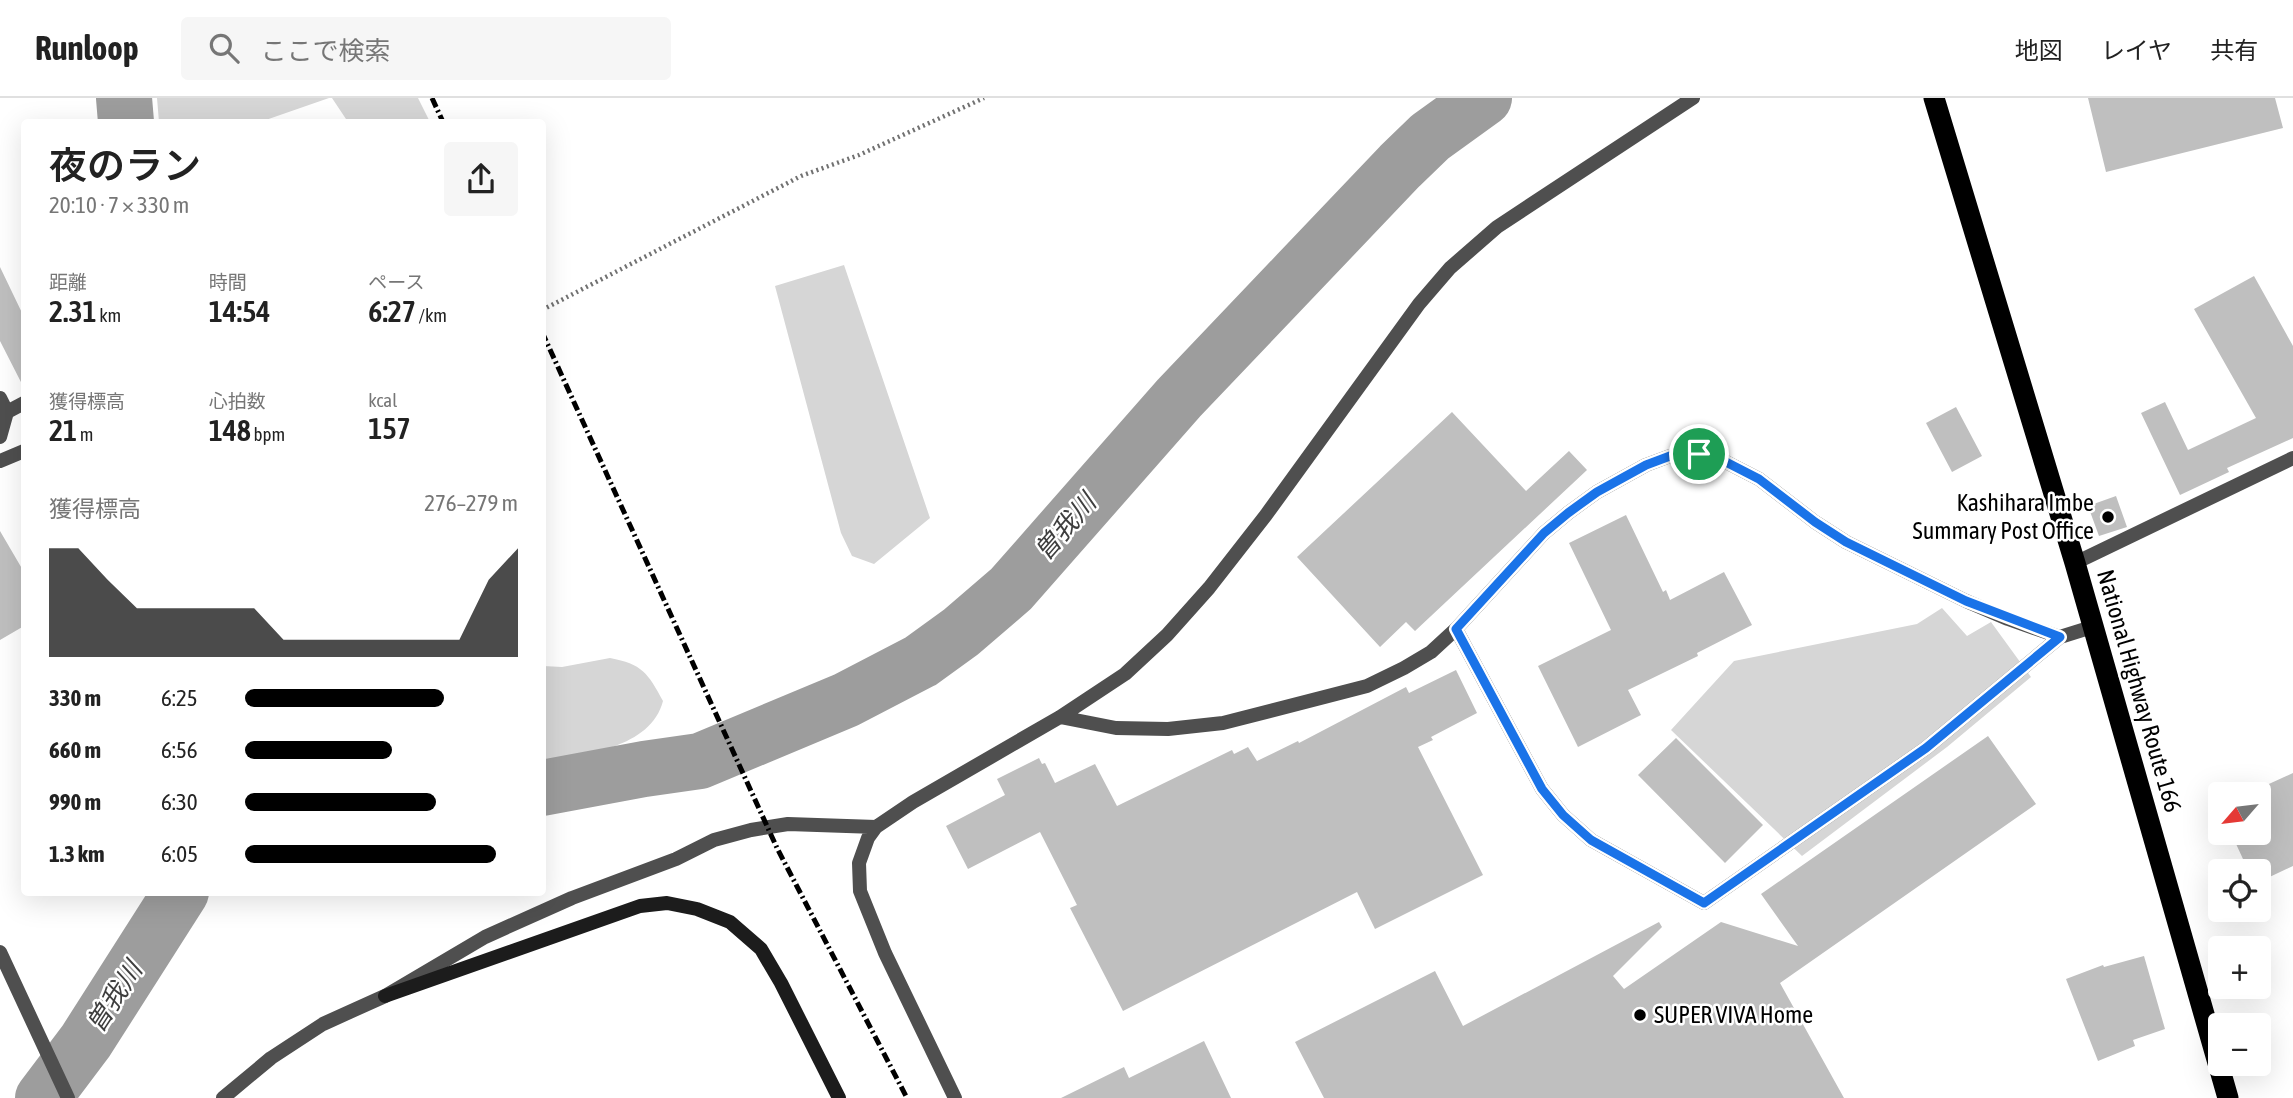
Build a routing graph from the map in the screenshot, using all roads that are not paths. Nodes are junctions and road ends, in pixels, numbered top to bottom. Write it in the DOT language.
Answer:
graph roads {
  1 [pos="1693,98"];
  2 [pos="1934,98"];
  3 [pos="0,398"];
  4 [pos="21,405"];
  5 [pos="7,412"];
  6 [pos="0,438"];
  7 [pos="21,452"];
  8 [pos="2293,458"];
  9 [pos="0,460"];
  10 [pos="2075,562"];
  11 [pos="2092,627"];
  12 [pos="1456,629"];
  13 [pos="2060,637"];
  14 [pos="1060,717"];
  15 [pos="876,827"];
  16 [pos="0,952"];
  17 [pos="384,996"];
  18 [pos="68,1098"];
  19 [pos="223,1098"];
  20 [pos="839,1098"];
  21 [pos="955,1098"];
  22 [pos="2228,1098"];
  1 -- 14 [label="street"];
  2 -- 10 [label="highway, National Highway Route 166"];
  3 -- 5 [label="street"];
  4 -- 5 [label="street"];
  5 -- 6 [label="street"];
  7 -- 9 [label="street"];
  8 -- 10 [label="street"];
  10 -- 11 [label="highway, National Highway Route 166"];
  11 -- 13 [label="street"];
  11 -- 22 [label="highway, National Highway Route 166"];
  12 -- 13 [label="street"];
  12 -- 13 [label="street"];
  12 -- 14 [label="street"];
  14 -- 15 [label="street"];
  15 -- 17 [label="street"];
  15 -- 21 [label="street"];
  16 -- 18 [label="street"];
  17 -- 19 [label="street"];
  17 -- 20 [label="street"];
}
